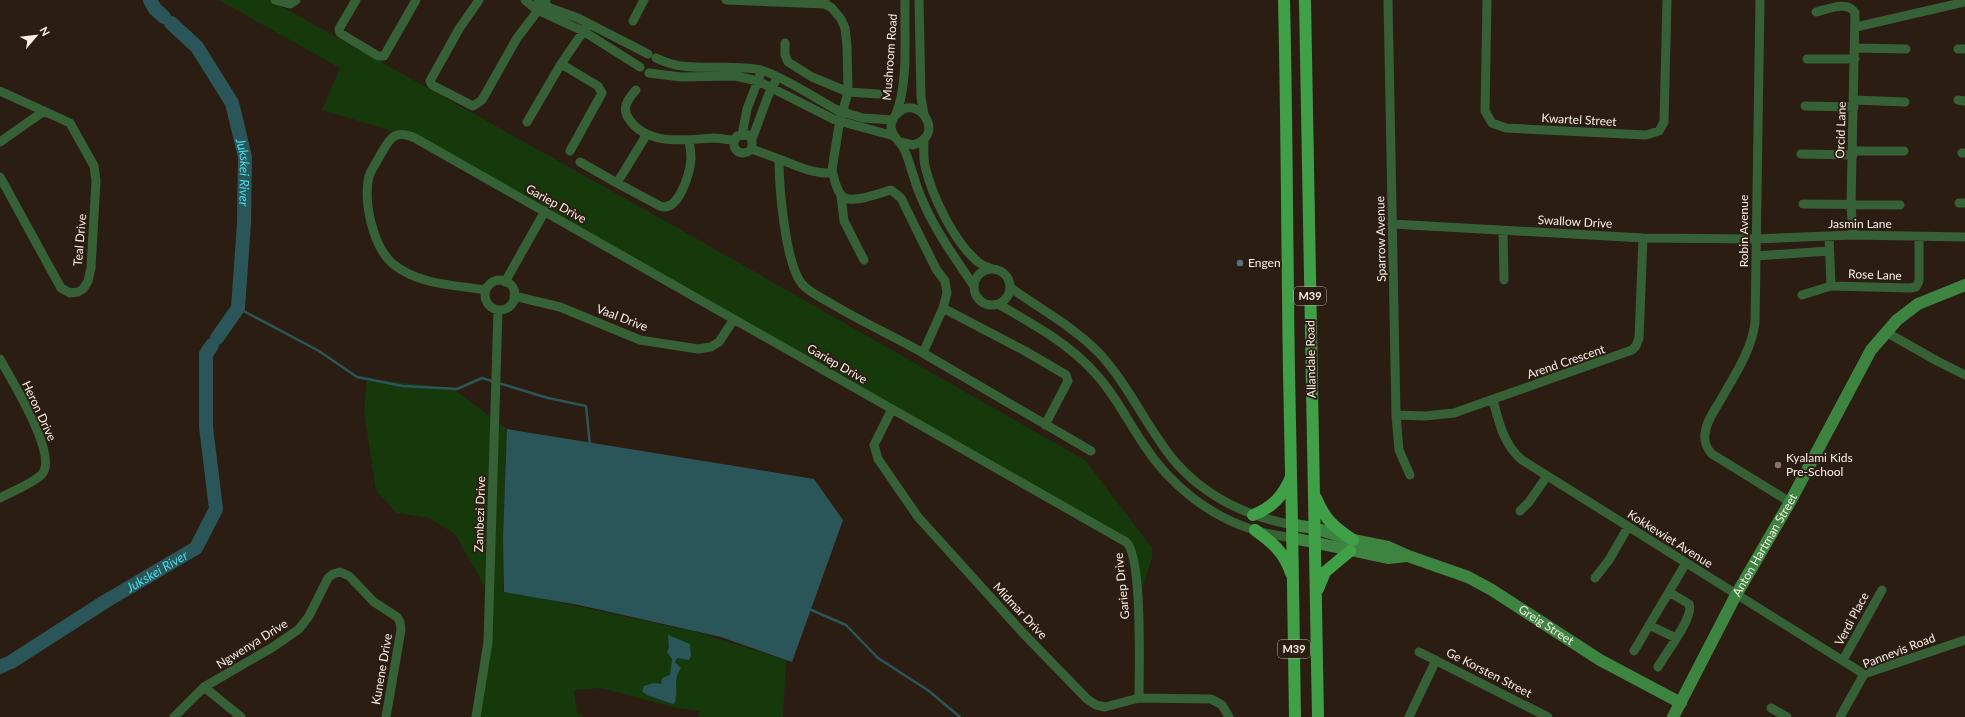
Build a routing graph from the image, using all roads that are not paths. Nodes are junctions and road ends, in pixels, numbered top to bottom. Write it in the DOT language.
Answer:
graph roads {
  1 [pos="275,0"];
  2 [pos="296,0"];
  3 [pos="356,0"];
  4 [pos="416,0"];
  5 [pos="479,0"];
  6 [pos="525,0"];
  7 [pos="644,0"];
  8 [pos="726,0"];
  9 [pos="906,0"];
  10 [pos="919,0"];
  11 [pos="1279,0"];
  12 [pos="1284,0"];
  13 [pos="1305,0"];
  14 [pos="1388,0"];
  15 [pos="1487,0"];
  16 [pos="1667,0"];
  17 [pos="1760,0"];
  18 [pos="825,2"];
  19 [pos="1965,2"];
  20 [pos="541,3"];
  21 [pos="1816,12"];
  22 [pos="633,21"];
  23 [pos="1856,27"];
  24 [pos="586,28"];
  25 [pos="1285,29"];
  26 [pos="785,43"];
  27 [pos="1856,48"];
  28 [pos="1906,49"];
  29 [pos="652,56"];
  30 [pos="1807,59"];
  31 [pos="1855,59"];
  32 [pos="561,64"];
  33 [pos="640,68"];
  34 [pos="762,71"];
  35 [pos="649,73"];
  36 [pos="778,77"];
  37 [pos="758,81"];
  38 [pos="772,87"];
  39 [pos="636,90"];
  40 [pos="0,91"];
  41 [pos="848,92"];
  42 [pos="878,94"];
  43 [pos="1905,102"];
  44 [pos="1854,104"];
  45 [pos="1805,106"];
  46 [pos="44,111"];
  47 [pos="924,114"];
  48 [pos="894,117"];
  49 [pos="845,118"];
  50 [pos="527,122"];
  51 [pos="647,134"];
  52 [pos="738,137"];
  53 [pos="897,139"];
  54 [pos="924,139"];
  55 [pos="689,140"];
  56 [pos="752,140"];
  57 [pos="0,142"];
  58 [pos="752,150"];
  59 [pos="570,151"];
  60 [pos="1904,151"];
  61 [pos="1853,153"];
  62 [pos="1802,154"];
  63 [pos="779,159"];
  64 [pos="580,162"];
  65 [pos="832,170"];
  66 [pos="0,177"];
  67 [pos="617,183"];
  68 [pos="841,196"];
  69 [pos="1803,204"];
  70 [pos="1851,205"];
  71 [pos="1900,205"];
  72 [pos="545,211"];
  73 [pos="1392,224"];
  74 [pos="1503,231"];
  75 [pos="1853,235"];
  76 [pos="1829,236"];
  77 [pos="1919,237"];
  78 [pos="1965,237"];
  79 [pos="1643,238"];
  80 [pos="1756,239"];
  81 [pos="1829,251"];
  82 [pos="1756,256"];
  83 [pos="864,260"];
  84 [pos="992,269"];
  85 [pos="1504,280"];
  86 [pos="505,282"];
  87 [pos="1009,282"];
  88 [pos="1965,285"];
  89 [pos="974,286"];
  90 [pos="1831,286"];
  91 [pos="486,290"];
  92 [pos="1802,295"];
  93 [pos="514,296"];
  94 [pos="998,304"];
  95 [pos="943,308"];
  96 [pos="498,310"];
  97 [pos="734,319"];
  98 [pos="1886,332"];
  99 [pos="923,353"];
  100 [pos="0,359"];
  101 [pos="1965,374"];
  102 [pos="1493,400"];
  103 [pos="892,409"];
  104 [pos="1396,415"];
  105 [pos="1045,425"];
  106 [pos="1091,451"];
  107 [pos="1292,475"];
  108 [pos="1410,475"];
  109 [pos="1548,476"];
  110 [pos="1313,489"];
  111 [pos="0,498"];
  112 [pos="1790,502"];
  113 [pos="1520,511"];
  114 [pos="1253,514"];
  115 [pos="1294,525"];
  116 [pos="1628,527"];
  117 [pos="1314,528"];
  118 [pos="1255,530"];
  119 [pos="1293,538"];
  120 [pos="1314,543"];
  121 [pos="1352,546"];
  122 [pos="1686,563"];
  123 [pos="328,578"];
  124 [pos="1595,578"];
  125 [pos="1294,581"];
  126 [pos="1882,590"];
  127 [pos="1669,592"];
  128 [pos="1317,593"];
  129 [pos="1736,595"];
  130 [pos="1649,625"];
  131 [pos="1676,638"];
  132 [pos="1965,640"];
  133 [pos="1419,652"];
  134 [pos="1634,652"];
  135 [pos="1436,660"];
  136 [pos="1843,660"];
  137 [pos="1658,667"];
  138 [pos="1864,674"];
  139 [pos="204,687"];
  140 [pos="1139,698"];
  141 [pos="1681,703"];
  142 [pos="1771,708"];
  143 [pos="1544,716"];
  144 [pos="174,717"];
  145 [pos="240,717"];
  146 [pos="386,717"];
  147 [pos="476,717"];
  148 [pos="1229,717"];
  149 [pos="1295,717"];
  150 [pos="1318,717"];
  151 [pos="1409,717"];
  152 [pos="1674,717"];
  153 [pos="1787,717"];
  154 [pos="1840,717"];
  1 -- 2 [label="street"];
  3 -- 4 [label="street"];
  5 -- 20 [label="street"];
  6 -- 20 [label="street"];
  7 -- 22 [label="street"];
  8 -- 18 [label="street"];
  9 -- 48 [label="street, Mushroom Road"];
  10 -- 47 [label="street"];
  11 -- 25 [label="main road"];
  12 -- 25 [label="main road, Allandale Road / M39"];
  13 -- 110 [label="main road, Allandale Road / M39"];
  14 -- 73 [label="street, Sparrow Avenue"];
  15 -- 16 [label="street, Kwartel Street"];
  17 -- 80 [label="street, Robin Avenue"];
  18 -- 41 [label="street"];
  19 -- 23 [label="street"];
  20 -- 24 [label="street"];
  21 -- 23 [label="street, Orcid Lane"];
  23 -- 27 [label="street, Orcid Lane"];
  24 -- 29 [label="street"];
  24 -- 32 [label="street"];
  24 -- 33 [label="street"];
  25 -- 107 [label="main road, Allandale Road / M39"];
  26 -- 41 [label="street"];
  27 -- 28 [label="street"];
  27 -- 31 [label="street, Orcid Lane"];
  29 -- 33 [label="street"];
  29 -- 34 [label="street"];
  29 -- 35 [label="street"];
  30 -- 31 [label="street"];
  31 -- 44 [label="street, Orcid Lane"];
  32 -- 50 [label="street"];
  32 -- 59 [label="street"];
  33 -- 35 [label="street"];
  34 -- 36 [label="street"];
  34 -- 37 [label="street"];
  35 -- 37 [label="street"];
  36 -- 38 [label="street"];
  36 -- 49 [label="street, bridge"];
  37 -- 38 [label="street"];
  37 -- 52 [label="street"];
  38 -- 49 [label="street, bridge"];
  38 -- 56 [label="street"];
  39 -- 51 [label="street"];
  40 -- 46 [label="street, Teal Drive"];
  41 -- 42 [label="street"];
  41 -- 65 [label="street"];
  43 -- 44 [label="street"];
  44 -- 45 [label="street"];
  44 -- 61 [label="street, Orcid Lane"];
  46 -- 57 [label="street"];
  46 -- 66 [label="street, Teal Drive"];
  47 -- 48 [label="street"];
  47 -- 54 [label="street"];
  48 -- 49 [label="street"];
  48 -- 53 [label="street"];
  49 -- 53 [label="street"];
  51 -- 55 [label="street"];
  51 -- 67 [label="street"];
  52 -- 55 [label="street"];
  52 -- 56 [label="street"];
  52 -- 58 [label="street"];
  53 -- 54 [label="street"];
  53 -- 89 [label="street"];
  54 -- 84 [label="street"];
  55 -- 67 [label="street"];
  56 -- 58 [label="street"];
  58 -- 63 [label="street"];
  60 -- 61 [label="street"];
  61 -- 62 [label="street"];
  61 -- 70 [label="street, Orcid Lane"];
  63 -- 65 [label="street"];
  63 -- 99 [label="street"];
  64 -- 67 [label="street"];
  65 -- 68 [label="street"];
  68 -- 83 [label="street"];
  68 -- 95 [label="street"];
  69 -- 70 [label="street"];
  70 -- 71 [label="street"];
  70 -- 75 [label="street, Orcid Lane"];
  72 -- 86 [label="street"];
  72 -- 91 [label="street, Gariep Drive"];
  72 -- 97 [label="street, Gariep Drive"];
  73 -- 74 [label="street, Swallow Drive"];
  73 -- 104 [label="street, Sparrow Avenue"];
  74 -- 79 [label="street, Swallow Drive"];
  74 -- 85 [label="street"];
  75 -- 76 [label="street, Jasmin Lane"];
  75 -- 77 [label="street, Jasmin Lane"];
  76 -- 80 [label="street, Jasmin Lane"];
  76 -- 81 [label="street, Rose Lane"];
  77 -- 78 [label="street, Jasmin Lane"];
  77 -- 90 [label="street, Rose Lane"];
  79 -- 80 [label="street, Swallow Drive"];
  79 -- 102 [label="street, Arend Crescent"];
  80 -- 82 [label="street, Robin Avenue"];
  81 -- 82 [label="street"];
  81 -- 90 [label="street, Rose Lane"];
  82 -- 112 [label="street, Robin Avenue"];
  84 -- 87 [label="street"];
  84 -- 89 [label="street"];
  86 -- 91 [label="street"];
  86 -- 93 [label="street"];
  87 -- 94 [label="street"];
  87 -- 114 [label="street"];
  88 -- 98 [label="street, Anton Hartman Street"];
  89 -- 94 [label="street"];
  90 -- 92 [label="street, Rose Lane"];
  91 -- 96 [label="street"];
  93 -- 96 [label="street"];
  93 -- 97 [label="street, Vaal Drive"];
  94 -- 118 [label="street"];
  95 -- 99 [label="street"];
  95 -- 105 [label="street"];
  96 -- 147 [label="street, Zambezi Drive"];
  97 -- 103 [label="street, Gariep Drive"];
  98 -- 101 [label="street"];
  98 -- 112 [label="street, Anton Hartman Street"];
  99 -- 105 [label="street"];
  100 -- 111 [label="street, Heron Drive"];
  102 -- 104 [label="street, Arend Crescent"];
  102 -- 109 [label="street, Kokkewiet Avenue"];
  103 -- 140 [label="street, Gariep Drive"];
  103 -- 140 [label="street, Midmar Drive"];
  104 -- 108 [label="street, Sparrow Avenue"];
  105 -- 106 [label="street"];
  107 -- 114 [label="main road"];
  107 -- 115 [label="main road, Allandale Road / M39"];
  109 -- 113 [label="street"];
  109 -- 116 [label="street, Kokkewiet Avenue"];
  110 -- 117 [label="main road, Allandale Road / M39"];
  110 -- 121 [label="main road"];
  112 -- 129 [label="street, Anton Hartman Street"];
  114 -- 115 [label="street"];
  115 -- 117 [label="street, Greig Street"];
  115 -- 119 [label="main road, Allandale Road / M39"];
  116 -- 122 [label="street, Kokkewiet Avenue"];
  116 -- 124 [label="street"];
  117 -- 120 [label="main road, Allandale Road / M39"];
  117 -- 121 [label="street, Greig Street"];
  118 -- 119 [label="street"];
  118 -- 125 [label="main road"];
  119 -- 120 [label="street, Greig Street"];
  119 -- 125 [label="main road, Allandale Road / M39"];
  120 -- 121 [label="street, Greig Street"];
  120 -- 128 [label="main road, Allandale Road / M39"];
  121 -- 128 [label="main road"];
  121 -- 141 [label="street, Greig Street"];
  122 -- 127 [label="street"];
  122 -- 129 [label="street, Kokkewiet Avenue"];
  123 -- 139 [label="street, Ngwenya Drive"];
  123 -- 146 [label="street, Kunene Drive"];
  125 -- 149 [label="main road, Allandale Road / M39"];
  126 -- 136 [label="street, Verdi Place"];
  127 -- 130 [label="street"];
  127 -- 131 [label="street"];
  128 -- 150 [label="main road, Allandale Road / M39"];
  129 -- 136 [label="street, Kokkewiet Avenue"];
  129 -- 141 [label="street, Anton Hartman Street"];
  130 -- 131 [label="street"];
  130 -- 134 [label="street"];
  131 -- 137 [label="street"];
  132 -- 138 [label="street, Pannevis Road"];
  133 -- 135 [label="street, Ge Korsten Street"];
  135 -- 143 [label="street, Ge Korsten Street"];
  135 -- 151 [label="street"];
  136 -- 138 [label="street, Kokkewiet Avenue"];
  138 -- 154 [label="street, Pannevis Road"];
  139 -- 144 [label="street, Ngwenya Drive"];
  139 -- 145 [label="street"];
  140 -- 148 [label="street, Midmar Drive"];
  141 -- 152 [label="street, Anton Hartman Street"];
  142 -- 153 [label="street"];
}
